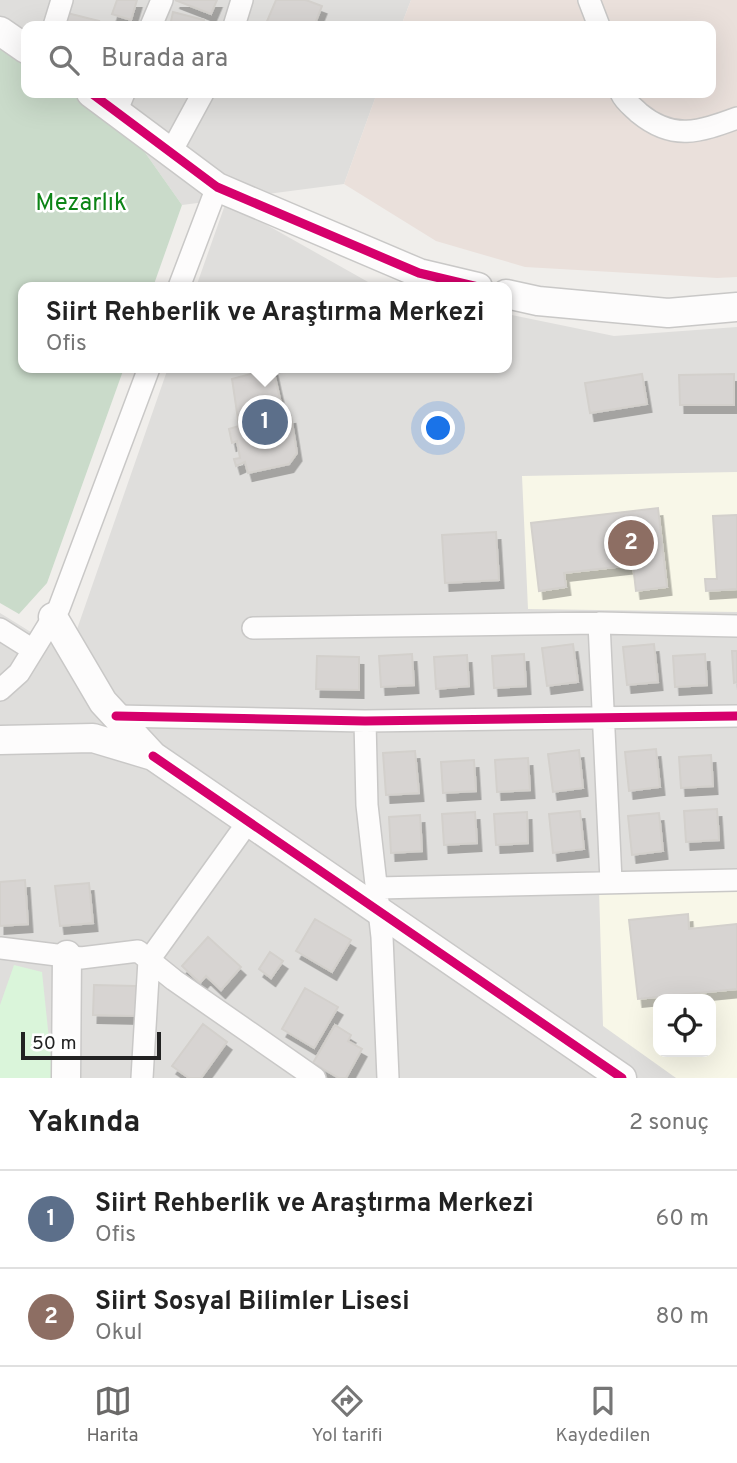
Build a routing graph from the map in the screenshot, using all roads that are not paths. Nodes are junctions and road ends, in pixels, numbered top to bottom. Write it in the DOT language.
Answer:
graph roads {
  1 [pos="62,0"];
  2 [pos="162,0"];
  3 [pos="242,0"];
  4 [pos="589,0"];
  5 [pos="56,21"];
  6 [pos="153,21"];
  7 [pos="236,21"];
  8 [pos="597,21"];
  9 [pos="0,32"];
  10 [pos="21,46"];
  11 [pos="201,98"];
  12 [pos="623,98"];
  13 [pos="120,102"];
  14 [pos="737,118"];
  15 [pos="171,152"];
  16 [pos="217,187"];
  17 [pos="181,282"];
  18 [pos="457,282"];
  19 [pos="512,295"];
  20 [pos="737,307"];
  21 [pos="147,373"];
  22 [pos="53,617"];
  23 [pos="599,623"];
  24 [pos="737,626"];
  25 [pos="253,628"];
  26 [pos="0,629"];
  27 [pos="33,650"];
  28 [pos="0,690"];
  29 [pos="116,716"];
  30 [pos="737,716"];
  31 [pos="605,719"];
  32 [pos="365,721"];
  33 [pos="0,740"];
  34 [pos="153,756"];
  35 [pos="248,822"];
  36 [pos="737,880"];
  37 [pos="611,881"];
  38 [pos="378,900"];
  39 [pos="0,948"];
  40 [pos="67,955"];
  41 [pos="149,960"];
  42 [pos="66,1078"];
  43 [pos="142,1078"];
  44 [pos="315,1078"];
  45 [pos="388,1078"];
  46 [pos="622,1078"];
  1 -- 5 [label="street"];
  2 -- 6 [label="street"];
  3 -- 7 [label="street"];
  4 -- 8 [label="street"];
  9 -- 10 [label="street"];
  11 -- 15 [label="street"];
  12 -- 14 [label="street"];
  13 -- 15 [label="street"];
  15 -- 16 [label="street"];
  16 -- 17 [label="street"];
  16 -- 18 [label="street"];
  19 -- 20 [label="street"];
  21 -- 22 [label="street"];
  22 -- 27 [label="street"];
  22 -- 29 [label="street"];
  23 -- 24 [label="street"];
  23 -- 25 [label="street"];
  23 -- 31 [label="street"];
  26 -- 27 [label="street"];
  27 -- 28 [label="street"];
  29 -- 32 [label="street"];
  29 -- 34 [label="street"];
  30 -- 31 [label="street"];
  31 -- 32 [label="street"];
  31 -- 37 [label="street"];
  32 -- 38 [label="street"];
  33 -- 34 [label="street"];
  34 -- 35 [label="street"];
  35 -- 38 [label="street"];
  35 -- 41 [label="street"];
  36 -- 37 [label="street"];
  37 -- 38 [label="street"];
  38 -- 45 [label="street"];
  38 -- 46 [label="street"];
  39 -- 40 [label="street"];
  40 -- 41 [label="street"];
  40 -- 42 [label="street"];
  41 -- 43 [label="street"];
  41 -- 44 [label="street"];
}
